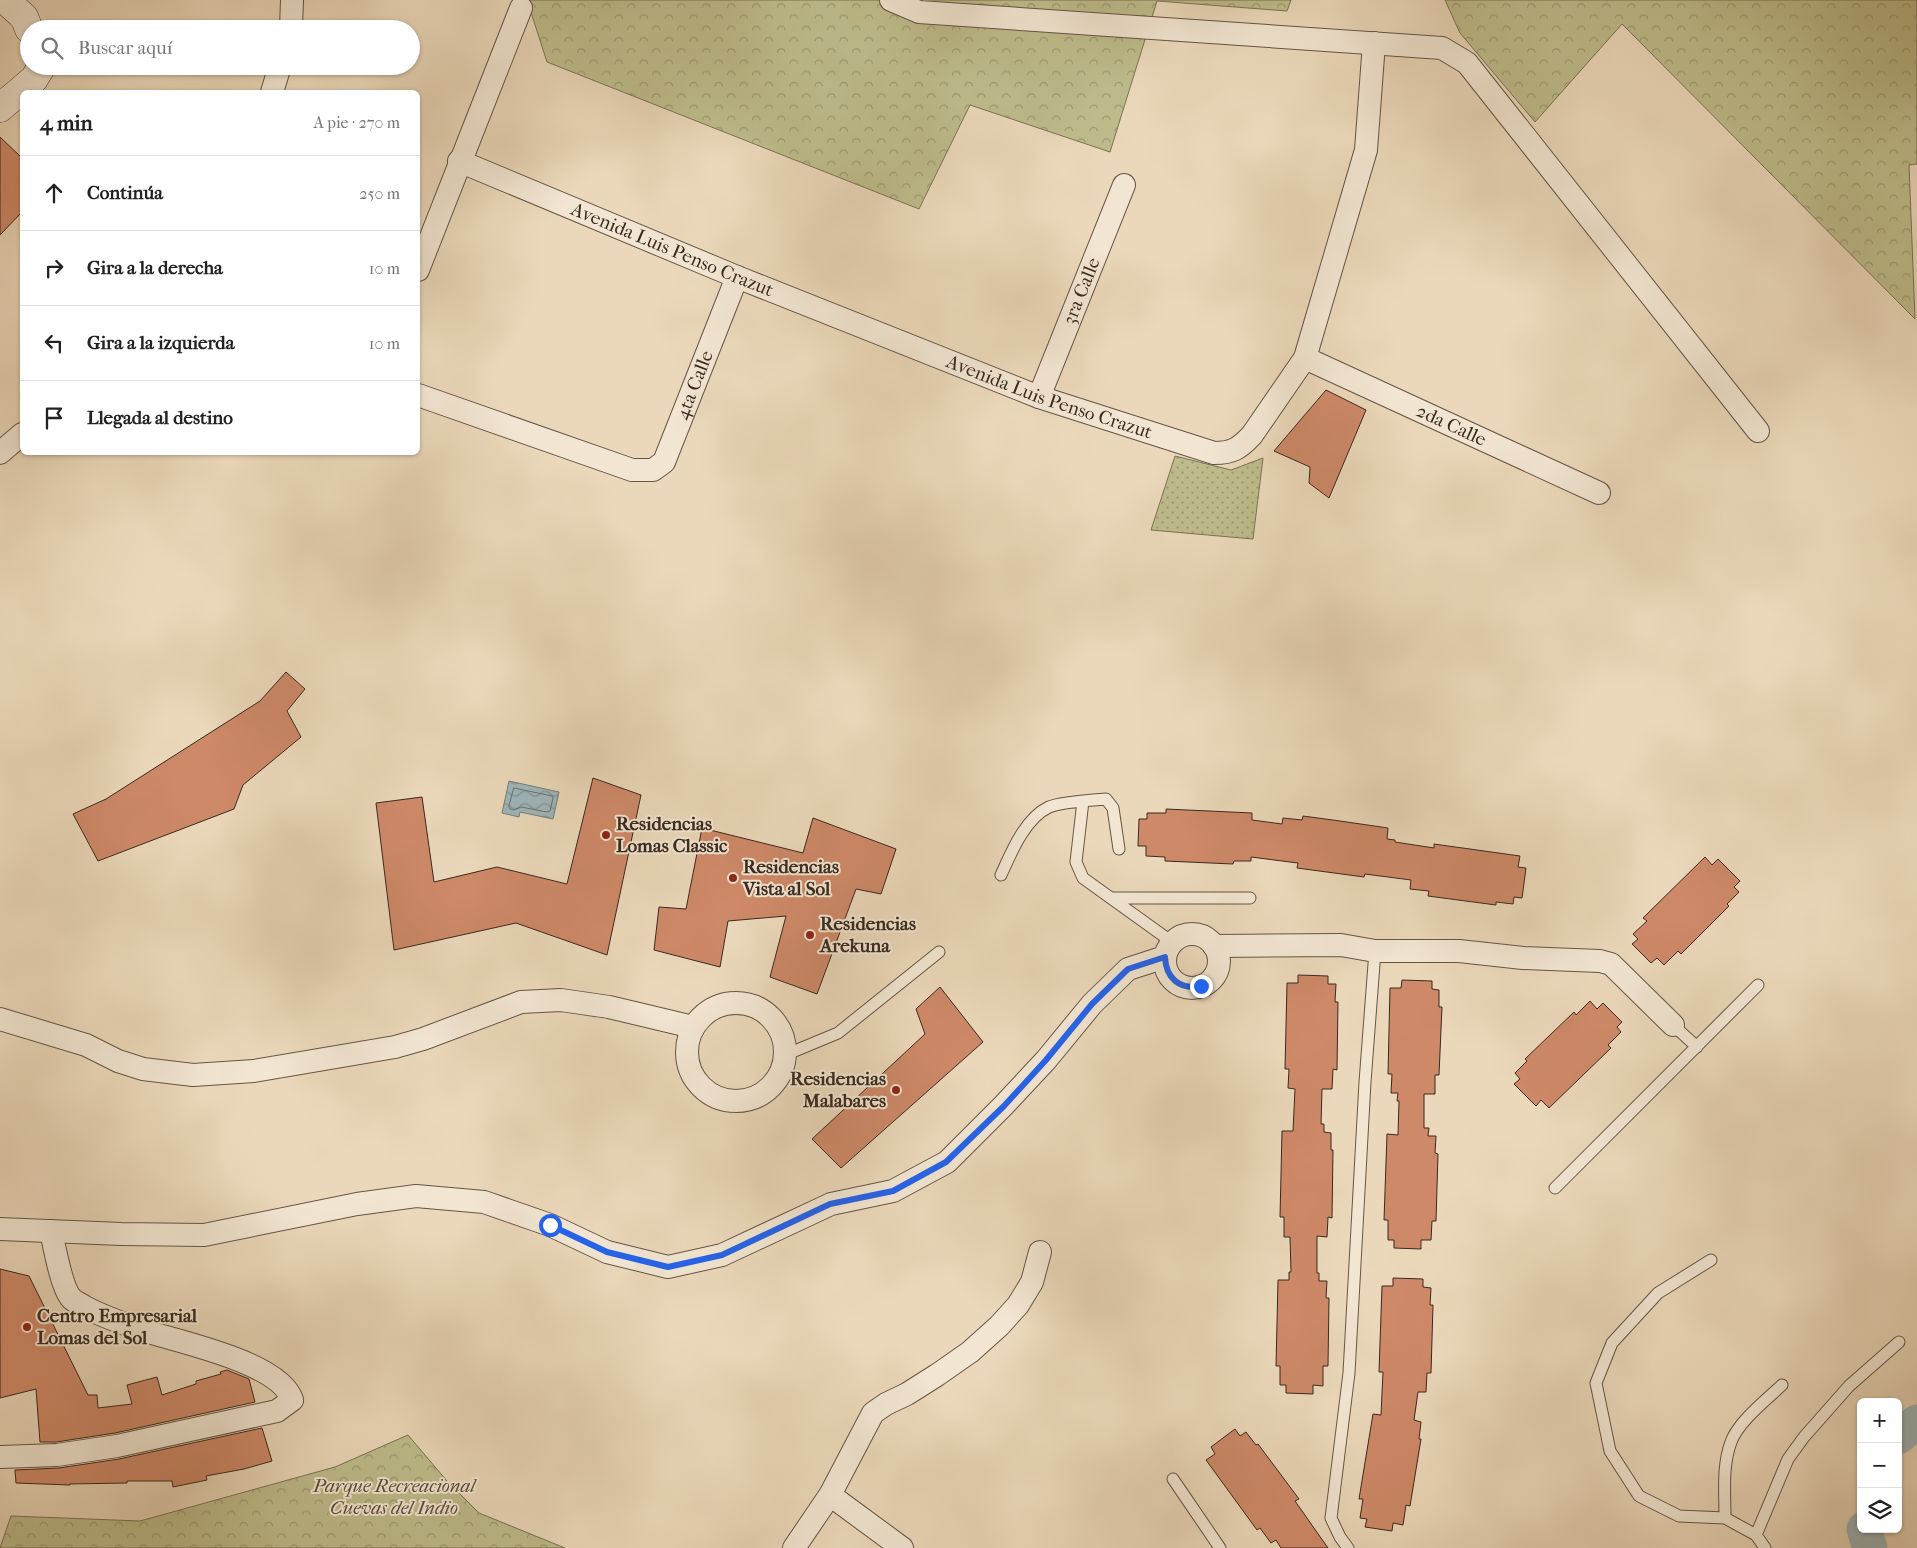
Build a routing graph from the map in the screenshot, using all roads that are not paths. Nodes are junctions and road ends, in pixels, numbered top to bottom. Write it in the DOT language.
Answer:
graph roads {
  1 [pos="5,0"];
  2 [pos="30,0"];
  3 [pos="275,0"];
  4 [pos="891,0"];
  5 [pos="521,8"];
  6 [pos="291,15"];
  7 [pos="25,20"];
  8 [pos="44,20"];
  9 [pos="1374,43"];
  10 [pos="20,71"];
  11 [pos="36,75"];
  12 [pos="277,75"];
  13 [pos="0,86"];
  14 [pos="20,90"];
  15 [pos="20,90"];
  16 [pos="273,90"];
  17 [pos="0,108"];
  18 [pos="459,161"];
  19 [pos="1124,185"];
  20 [pos="420,265"];
  21 [pos="737,277"];
  22 [pos="1305,358"];
  23 [pos="420,396"];
  24 [pos="1039,397"];
  25 [pos="1758,431"];
  26 [pos="20,436"];
  27 [pos="0,453"];
  28 [pos="1600,493"];
  29 [pos="1083,801"];
  30 [pos="1119,849"];
  31 [pos="1001,875"];
  32 [pos="1111,898"];
  33 [pos="1250,898"];
  34 [pos="1214,946"];
  35 [pos="1168,949"];
  36 [pos="1375,950"];
  37 [pos="938,952"];
  38 [pos="1758,986"];
  39 [pos="0,1019"];
  40 [pos="1672,1025"];
  41 [pos="693,1027"];
  42 [pos="1697,1047"];
  43 [pos="785,1056"];
  44 [pos="1555,1188"];
  45 [pos="0,1229"];
  46 [pos="51,1231"];
  47 [pos="1040,1252"];
  48 [pos="1712,1260"];
  49 [pos="1899,1342"];
  50 [pos="1782,1385"];
  51 [pos="0,1457"];
  52 [pos="1173,1480"];
  53 [pos="830,1495"];
  54 [pos="1725,1518"];
  55 [pos="1756,1534"];
  56 [pos="794,1548"];
  57 [pos="902,1548"];
  58 [pos="1220,1548"];
  59 [pos="1348,1548"];
  60 [pos="1765,1548"];
  1 -- 7 [label="main road"];
  2 -- 8 [label="main road"];
  3 -- 6 [label="street"];
  4 -- 9 [label="street"];
  5 -- 18 [label="street"];
  9 -- 22 [label="street, Avenida Luis Penso Crazut"];
  9 -- 25 [label="street"];
  10 -- 13 [label="main road"];
  11 -- 15 [label="main road"];
  12 -- 16 [label="street"];
  14 -- 17 [label="main road"];
  18 -- 20 [label="street"];
  18 -- 21 [label="street, Avenida Luis Penso Crazut"];
  19 -- 24 [label="street, 3ra Calle"];
  21 -- 23 [label="street, 4ta Calle"];
  21 -- 24 [label="street, Avenida Luis Penso Crazut"];
  22 -- 24 [label="street, Avenida Luis Penso Crazut"];
  22 -- 28 [label="street, 2da Calle"];
  26 -- 27 [label="street"];
  29 -- 30 [label="lane"];
  29 -- 31 [label="lane"];
  29 -- 32 [label="lane"];
  32 -- 33 [label="lane"];
  32 -- 35 [label="lane"];
  34 -- 35 [label="street"];
  34 -- 35 [label="street"];
  34 -- 36 [label="street"];
  35 -- 46 [label="street"];
  36 -- 40 [label="street"];
  36 -- 59 [label="lane"];
  37 -- 43 [label="lane"];
  38 -- 42 [label="lane"];
  39 -- 41 [label="street"];
  40 -- 42 [label="lane"];
  41 -- 43 [label="street"];
  41 -- 43 [label="street"];
  42 -- 44 [label="lane"];
  45 -- 46 [label="street"];
  46 -- 51 [label="street"];
  47 -- 53 [label="street"];
  48 -- 54 [label="lane"];
  49 -- 55 [label="lane"];
  50 -- 54 [label="lane"];
  52 -- 58 [label="lane"];
  53 -- 56 [label="street"];
  53 -- 57 [label="street"];
  54 -- 55 [label="lane"];
  55 -- 60 [label="lane"];
}
